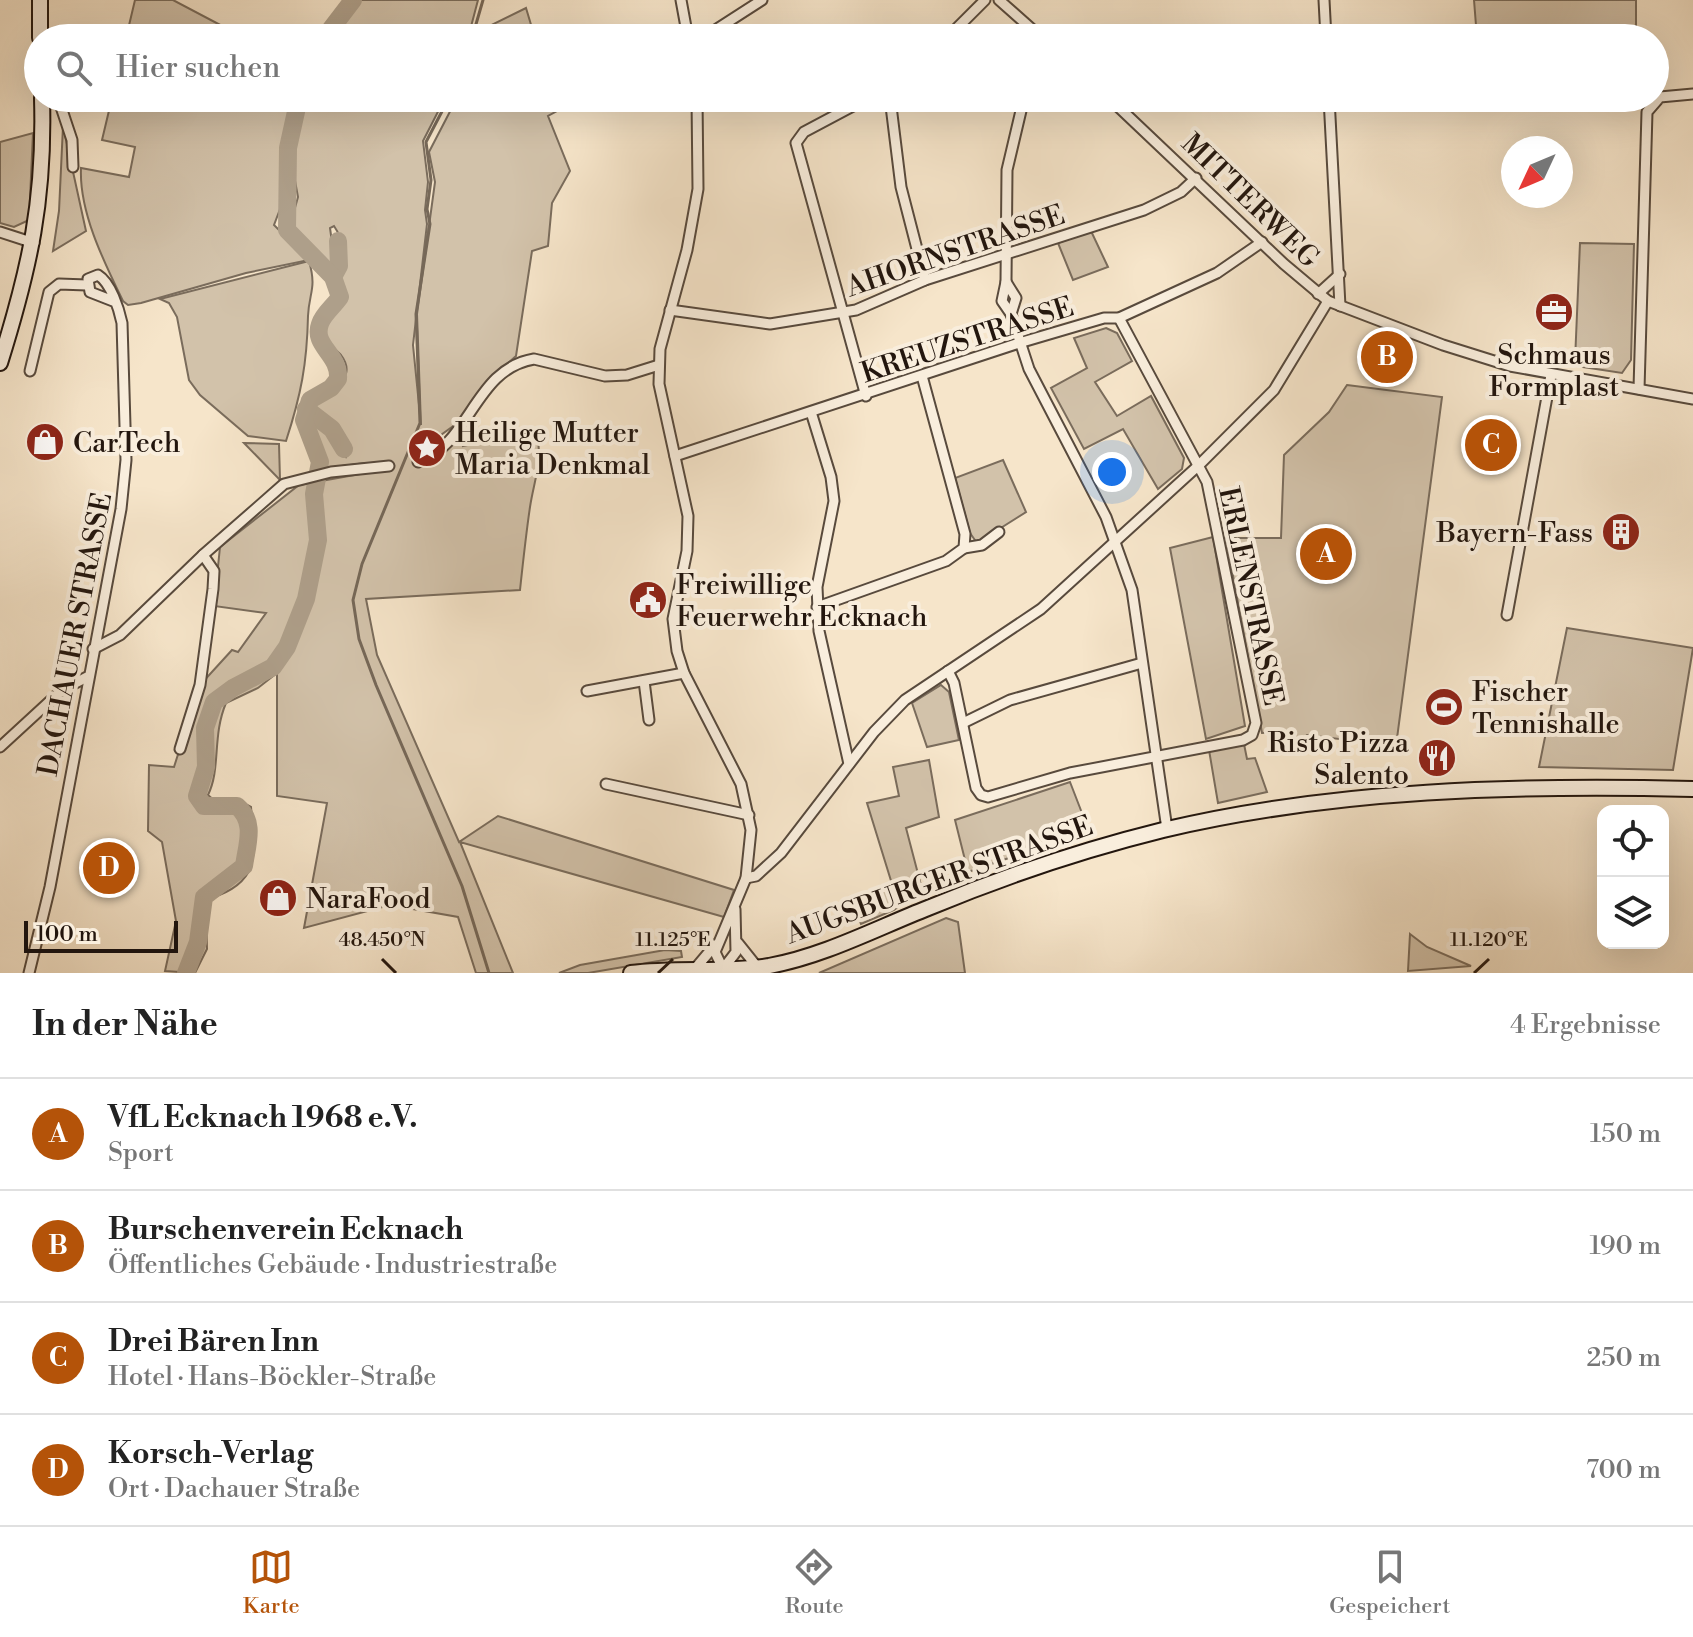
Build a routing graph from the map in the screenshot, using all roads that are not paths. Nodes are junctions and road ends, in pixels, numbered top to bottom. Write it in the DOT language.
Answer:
graph roads {
  1 [pos="40,0"];
  2 [pos="681,0"];
  3 [pos="762,0"];
  4 [pos="985,0"];
  5 [pos="999,0"];
  6 [pos="1324,0"];
  7 [pos="40,24"];
  8 [pos="685,24"];
  9 [pos="725,24"];
  10 [pos="961,24"];
  11 [pos="1026,24"];
  12 [pos="1325,24"];
  13 [pos="1693,94"];
  14 [pos="1669,96"];
  15 [pos="42,112"];
  16 [pos="63,112"];
  17 [pos="697,112"];
  18 [pos="842,112"];
  19 [pos="892,112"];
  20 [pos="1021,112"];
  21 [pos="1124,112"];
  22 [pos="1330,112"];
  23 [pos="1647,112"];
  24 [pos="73,167"];
  25 [pos="1196,178"];
  26 [pos="0,232"];
  27 [pos="1262,242"];
  28 [pos="34,243"];
  29 [pos="1005,252"];
  30 [pos="1340,274"];
  31 [pos="925,280"];
  32 [pos="87,285"];
  33 [pos="1318,294"];
  34 [pos="113,301"];
  35 [pos="1328,301"];
  36 [pos="1340,306"];
  37 [pos="670,310"];
  38 [pos="842,312"];
  39 [pos="1119,318"];
  40 [pos="1019,343"];
  41 [pos="0,363"];
  42 [pos="659,365"];
  43 [pos="30,371"];
  44 [pos="1551,375"];
  45 [pos="922,376"];
  46 [pos="1639,389"];
  47 [pos="866,396"];
  48 [pos="1693,399"];
  49 [pos="811,412"];
  50 [pos="675,456"];
  51 [pos="418,462"];
  52 [pos="1199,465"];
  53 [pos="389,466"];
  54 [pos="999,532"];
  55 [pos="1115,541"];
  56 [pos="964,548"];
  57 [pos="203,555"];
  58 [pos="817,607"];
  59 [pos="1507,615"];
  60 [pos="93,649"];
  61 [pos="1142,663"];
  62 [pos="948,671"];
  63 [pos="684,673"];
  64 [pos="87,677"];
  65 [pos="644,681"];
  66 [pos="587,691"];
  67 [pos="649,720"];
  68 [pos="963,723"];
  69 [pos="0,747"];
  70 [pos="180,749"];
  71 [pos="1155,756"];
  72 [pos="849,764"];
  73 [pos="606,784"];
  74 [pos="1693,789"];
  75 [pos="749,815"];
  76 [pos="1167,829"];
  77 [pos="746,878"];
  78 [pos="735,909"];
  79 [pos="720,939"];
  80 [pos="738,943"];
  81 [pos="758,968"];
  82 [pos="723,969"];
  83 [pos="694,970"];
  84 [pos="29,973"];
  85 [pos="631,973"];
  1 -- 7 [label="main road"];
  2 -- 8 [label="street"];
  3 -- 9 [label="street"];
  4 -- 10 [label="street"];
  5 -- 11 [label="street"];
  6 -- 12 [label="street"];
  13 -- 14 [label="street"];
  15 -- 28 [label="main road"];
  16 -- 24 [label="street"];
  17 -- 37 [label="street"];
  18 -- 38 [label="street"];
  19 -- 31 [label="street"];
  20 -- 29 [label="street"];
  21 -- 25 [label="street, MITTERWEG"];
  22 -- 30 [label="street"];
  23 -- 46 [label="street"];
  25 -- 27 [label="street, MITTERWEG"];
  25 -- 29 [label="street, AHORNSTRASSE"];
  26 -- 28 [label="street"];
  27 -- 33 [label="street, MITTERWEG"];
  27 -- 39 [label="street, KREUZSTRASSE"];
  28 -- 41 [label="main road"];
  29 -- 31 [label="street, AHORNSTRASSE"];
  29 -- 40 [label="street"];
  30 -- 33 [label="street"];
  30 -- 36 [label="street"];
  31 -- 38 [label="street, AHORNSTRASSE"];
  32 -- 34 [label="street"];
  32 -- 34 [label="street"];
  32 -- 43 [label="street"];
  33 -- 35 [label="street, MITTERWEG"];
  34 -- 60 [label="street, DACHAUER STRASSE"];
  35 -- 36 [label="street, MITTERWEG"];
  35 -- 52 [label="street"];
  36 -- 44 [label="street, MITTERWEG"];
  37 -- 38 [label="street, AHORNSTRASSE"];
  37 -- 42 [label="street"];
  38 -- 47 [label="street"];
  39 -- 40 [label="street, KREUZSTRASSE"];
  39 -- 52 [label="street, ERLENSTRASSE"];
  40 -- 45 [label="street, KREUZSTRASSE"];
  40 -- 55 [label="street"];
  42 -- 50 [label="street"];
  42 -- 51 [label="street"];
  44 -- 46 [label="street, MITTERWEG"];
  44 -- 59 [label="street"];
  45 -- 47 [label="street, KREUZSTRASSE"];
  45 -- 56 [label="street"];
  46 -- 48 [label="street, MITTERWEG"];
  47 -- 49 [label="street, KREUZSTRASSE"];
  49 -- 50 [label="street, KREUZSTRASSE"];
  49 -- 58 [label="street"];
  50 -- 63 [label="street"];
  52 -- 55 [label="street"];
  52 -- 71 [label="street, ERLENSTRASSE"];
  53 -- 57 [label="street"];
  54 -- 56 [label="street"];
  55 -- 61 [label="street"];
  55 -- 62 [label="street"];
  56 -- 58 [label="street"];
  57 -- 60 [label="street"];
  57 -- 70 [label="street"];
  58 -- 72 [label="street"];
  60 -- 64 [label="street, DACHAUER STRASSE"];
  61 -- 68 [label="street"];
  61 -- 71 [label="street"];
  62 -- 68 [label="street, ERLENSTRASSE"];
  62 -- 72 [label="street"];
  63 -- 65 [label="street"];
  63 -- 75 [label="street"];
  64 -- 69 [label="street"];
  64 -- 84 [label="street, DACHAUER STRASSE"];
  65 -- 66 [label="street"];
  65 -- 67 [label="street"];
  68 -- 71 [label="street, ERLENSTRASSE"];
  71 -- 76 [label="street"];
  72 -- 77 [label="street"];
  73 -- 75 [label="street"];
  74 -- 76 [label="main road, AUGSBURGER STRASSE"];
  75 -- 77 [label="street"];
  76 -- 81 [label="main road, AUGSBURGER STRASSE"];
  77 -- 78 [label="street"];
  78 -- 79 [label="street"];
  78 -- 80 [label="street"];
  79 -- 82 [label="street"];
  79 -- 83 [label="street"];
  80 -- 81 [label="street"];
  80 -- 82 [label="street"];
  81 -- 82 [label="main road, AUGSBURGER STRASSE"];
  82 -- 83 [label="main road, AUGSBURGER STRASSE"];
  83 -- 85 [label="main road, AUGSBURGER STRASSE"];
}
